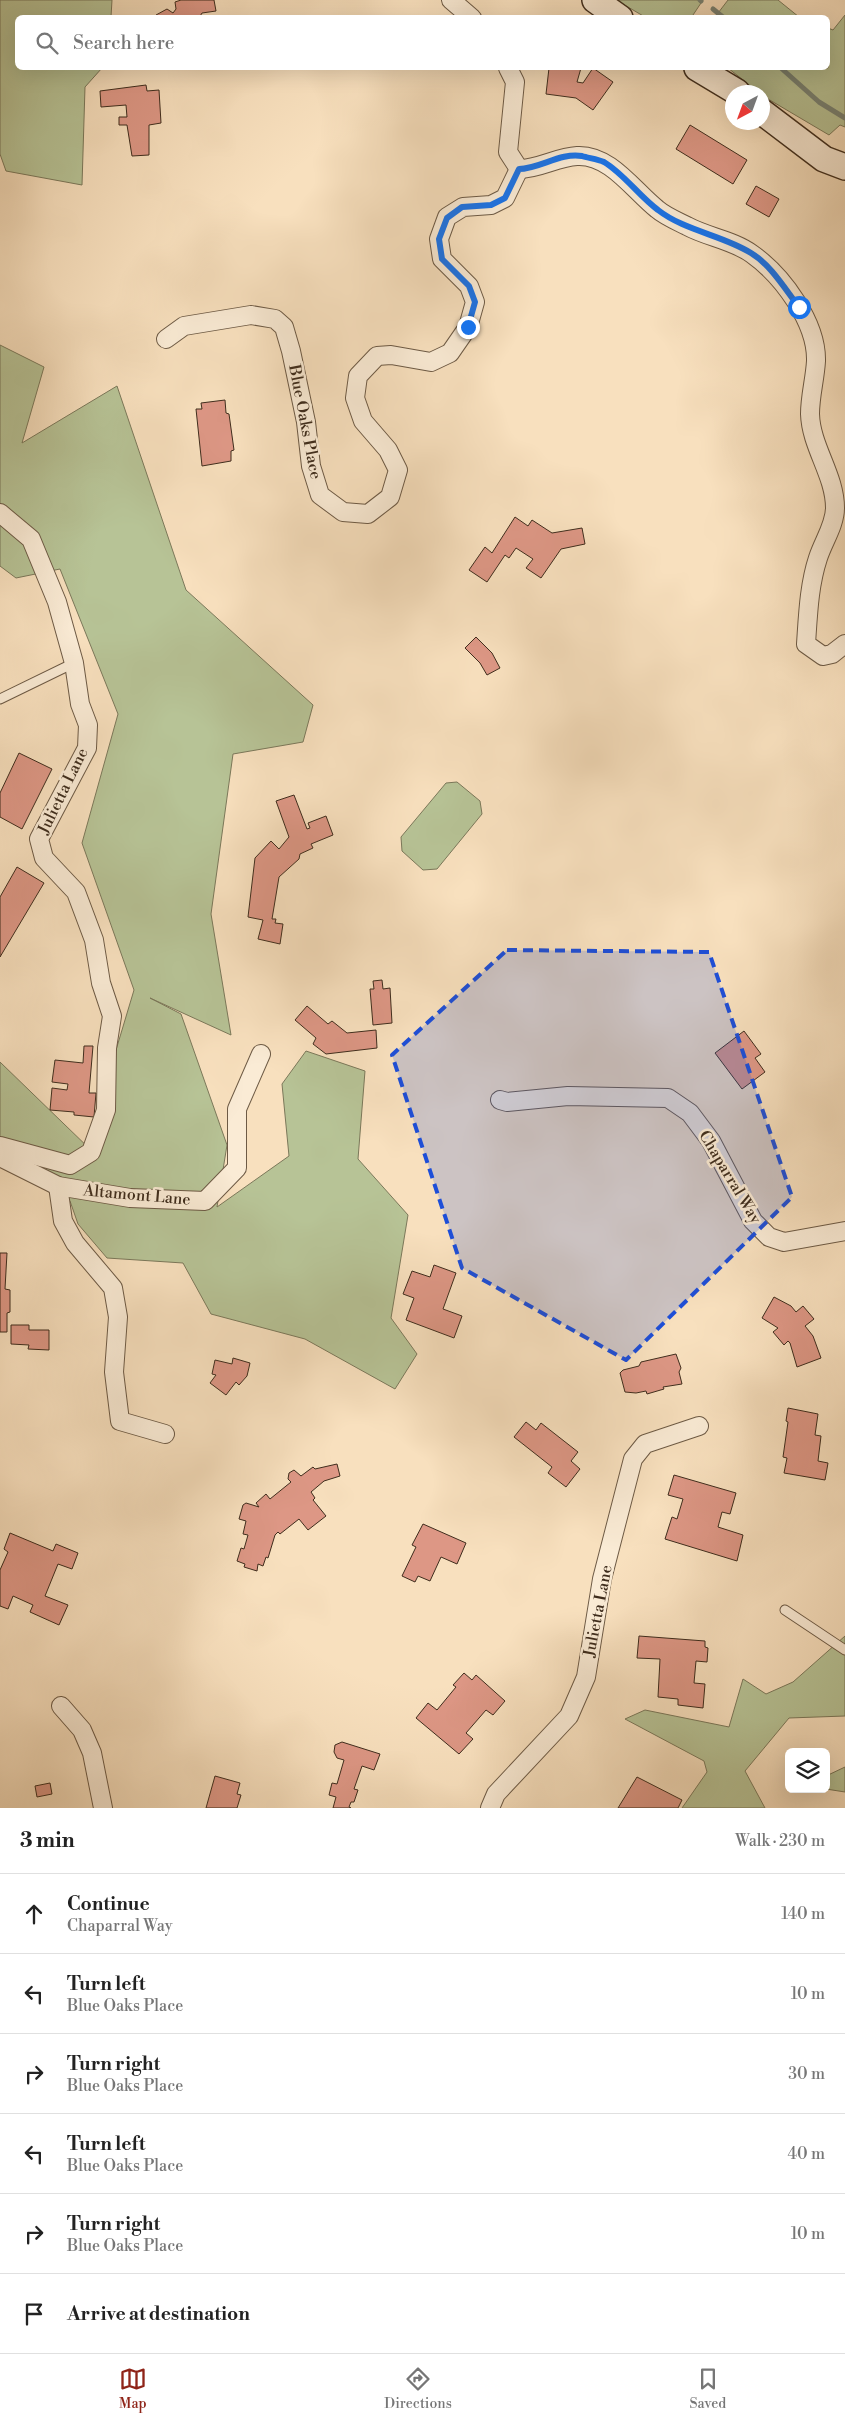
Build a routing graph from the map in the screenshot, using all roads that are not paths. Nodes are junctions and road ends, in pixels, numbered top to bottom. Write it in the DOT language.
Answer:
graph roads {
  1 [pos="451,0"];
  2 [pos="594,0"];
  3 [pos="468,15"];
  4 [pos="616,15"];
  5 [pos="509,70"];
  6 [pos="700,70"];
  7 [pos="725,85"];
  8 [pos="770,118"];
  9 [pos="845,168"];
  10 [pos="519,169"];
  11 [pos="166,339"];
  12 [pos="0,513"];
  13 [pos="845,644"];
  14 [pos="74,664"];
  15 [pos="0,699"];
  16 [pos="261,1054"];
  17 [pos="500,1100"];
  18 [pos="0,1146"];
  19 [pos="0,1157"];
  20 [pos="58,1186"];
  21 [pos="845,1231"];
  22 [pos="699,1426"];
  23 [pos="165,1434"];
  24 [pos="785,1610"];
  25 [pos="845,1650"];
  26 [pos="61,1706"];
  27 [pos="103,1808"];
  28 [pos="490,1808"];
  1 -- 3 [label="street"];
  2 -- 4 [label="street"];
  5 -- 10 [label="street"];
  6 -- 7 [label="street"];
  8 -- 9 [label="street"];
  10 -- 11 [label="street, Blue Oaks Place"];
  10 -- 13 [label="street"];
  12 -- 14 [label="street, Julietta Lane"];
  14 -- 15 [label="lane"];
  14 -- 18 [label="street, Julietta Lane"];
  16 -- 20 [label="street, Altamont Lane"];
  17 -- 21 [label="street, Chaparral Way"];
  19 -- 20 [label="street, Altamont Lane"];
  20 -- 23 [label="street"];
  22 -- 28 [label="street, Julietta Lane"];
  24 -- 25 [label="lane"];
  26 -- 27 [label="street"];
}
